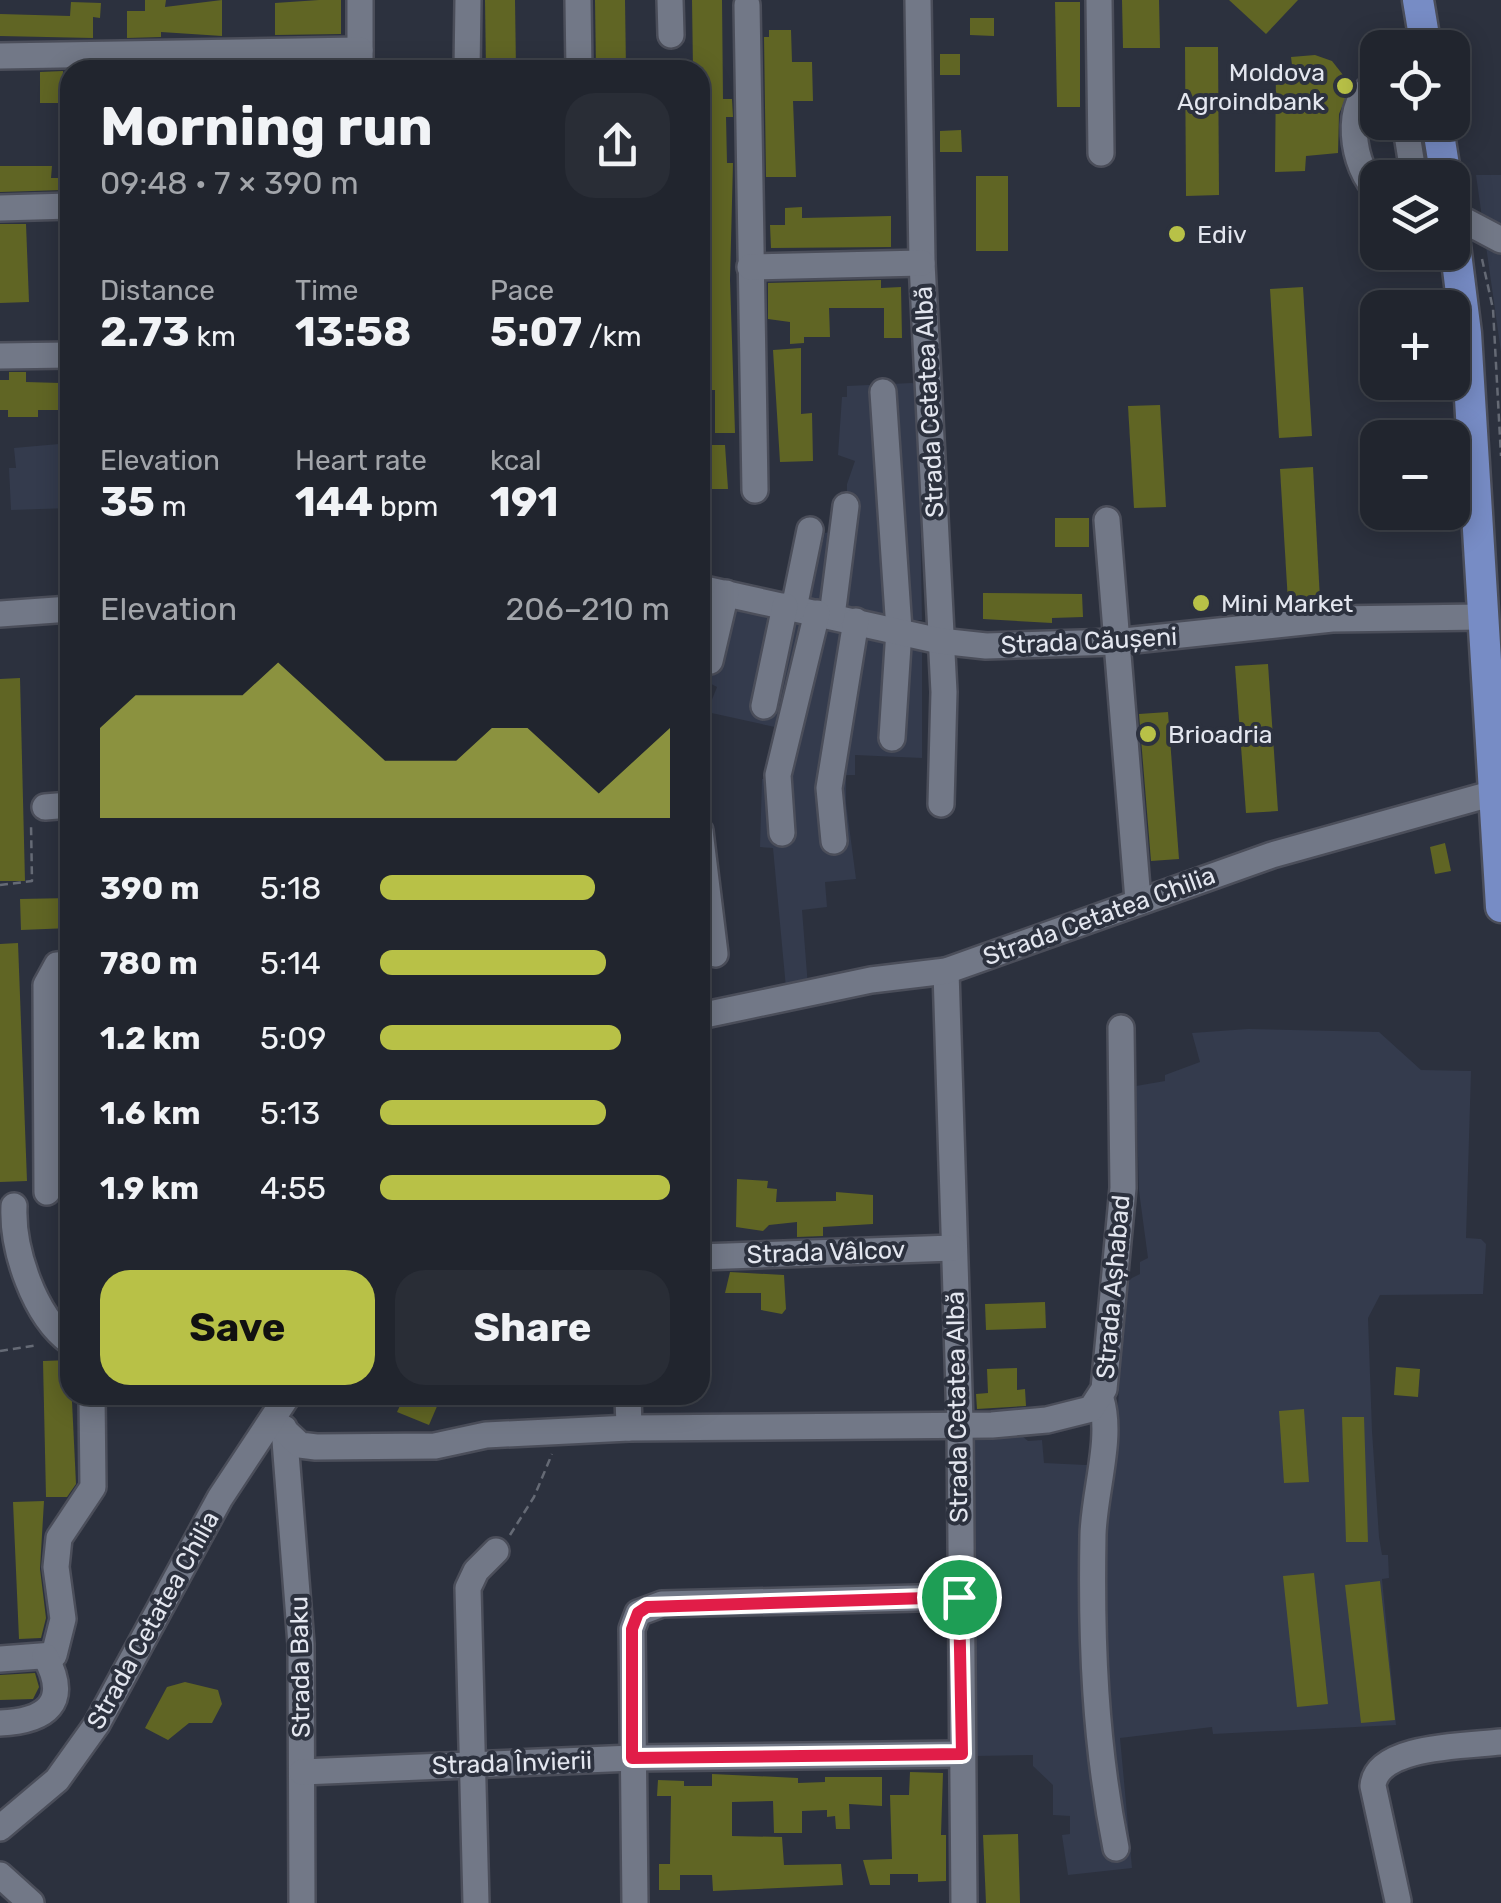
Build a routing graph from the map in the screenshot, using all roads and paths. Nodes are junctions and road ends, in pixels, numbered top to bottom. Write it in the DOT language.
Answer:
graph roads {
  1 [pos="360,0"];
  2 [pos="468,0"];
  3 [pos="578,0"];
  4 [pos="670,0"];
  5 [pos="918,0"];
  6 [pos="1098,0"];
  7 [pos="1418,0"];
  8 [pos="746,4"];
  9 [pos="1423,30"];
  10 [pos="671,35"];
  11 [pos="0,56"];
  12 [pos="360,60"];
  13 [pos="467,60"];
  14 [pos="579,60"];
  15 [pos="1360,96"];
  16 [pos="1101,153"];
  17 [pos="1360,168"];
  18 [pos="60,206"];
  19 [pos="0,208"];
  20 [pos="1470,226"];
  21 [pos="1501,240"];
  22 [pos="922,263"];
  23 [pos="750,267"];
  24 [pos="1458,270"];
  25 [pos="60,355"];
  26 [pos="0,356"];
  27 [pos="883,392"];
  28 [pos="755,490"];
  29 [pos="846,506"];
  30 [pos="1107,520"];
  31 [pos="810,530"];
  32 [pos="710,590"];
  33 [pos="726,593"];
  34 [pos="60,610"];
  35 [pos="817,613"];
  36 [pos="0,614"];
  37 [pos="1483,617"];
  38 [pos="899,630"];
  39 [pos="940,640"];
  40 [pos="1116,642"];
  41 [pos="710,661"];
  42 [pos="764,706"];
  43 [pos="892,738"];
  44 [pos="1494,793"];
  45 [pos="941,804"];
  46 [pos="58,806"];
  47 [pos="782,833"];
  48 [pos="834,841"];
  49 [pos="0,885"];
  50 [pos="1138,900"];
  51 [pos="1501,906"];
  52 [pos="710,913"];
  53 [pos="715,954"];
  54 [pos="60,965"];
  55 [pos="946,970"];
  56 [pos="710,1014"];
  57 [pos="1121,1028"];
  58 [pos="58,1188"];
  59 [pos="7,1202"];
  60 [pos="953,1248"];
  61 [pos="710,1256"];
  62 [pos="60,1329"];
  63 [pos="60,1340"];
  64 [pos="0,1351"];
  65 [pos="1101,1399"];
  66 [pos="92,1405"];
  67 [pos="628,1405"];
  68 [pos="283,1412"];
  69 [pos="960,1423"];
  70 [pos="629,1428"];
  71 [pos="560,1434"];
  72 [pos="496,1550"];
  73 [pos="959,1597"];
  74 [pos="45,1656"];
  75 [pos="0,1659"];
  76 [pos="0,1723"];
  77 [pos="1501,1742"];
  78 [pos="962,1754"];
  79 [pos="632,1758"];
  80 [pos="469,1764"];
  81 [pos="302,1772"];
  82 [pos="0,1828"];
  83 [pos="1116,1848"];
  84 [pos="0,1876"];
  85 [pos="1398,1902"];
  86 [pos="31,1903"];
  87 [pos="302,1903"];
  88 [pos="476,1903"];
  89 [pos="635,1903"];
  90 [pos="964,1903"];
  1 -- 12 [label="street"];
  2 -- 13 [label="street"];
  3 -- 14 [label="street"];
  4 -- 10 [label="street"];
  5 -- 22 [label="street, Strada Cetatea Albă"];
  6 -- 16 [label="street"];
  7 -- 9 [label="main road"];
  8 -- 23 [label="street"];
  11 -- 12 [label="street"];
  15 -- 17 [label="street"];
  18 -- 19 [label="street"];
  20 -- 21 [label="street"];
  22 -- 23 [label="street"];
  22 -- 39 [label="street, Strada Cetatea Albă"];
  23 -- 28 [label="street"];
  24 -- 37 [label="main road"];
  25 -- 26 [label="street"];
  27 -- 38 [label="street"];
  29 -- 35 [label="street"];
  30 -- 40 [label="street"];
  31 -- 35 [label="street"];
  32 -- 33 [label="street, Strada Căușeni"];
  33 -- 35 [label="street, Strada Căușeni"];
  33 -- 41 [label="street"];
  34 -- 36 [label="street"];
  35 -- 38 [label="street, Strada Căușeni"];
  35 -- 42 [label="street"];
  35 -- 47 [label="street"];
  35 -- 48 [label="street"];
  37 -- 40 [label="street, Strada Căușeni"];
  37 -- 44 [label="main road"];
  38 -- 39 [label="street, Strada Căușeni"];
  38 -- 43 [label="street"];
  39 -- 40 [label="street, Strada Căușeni"];
  39 -- 45 [label="street, Strada Cetatea Albă"];
  40 -- 50 [label="street"];
  44 -- 50 [label="street, Strada Cetatea Chilia"];
  44 -- 51 [label="main road"];
  46 -- 49 [label="path"];
  50 -- 55 [label="street, Strada Cetatea Chilia"];
  52 -- 53 [label="street"];
  54 -- 58 [label="street"];
  55 -- 56 [label="street, Strada Cetatea Chilia"];
  55 -- 60 [label="street, Strada Cetatea Albă"];
  57 -- 65 [label="street, Strada Așhabad"];
  58 -- 59 [label="street"];
  59 -- 62 [label="street"];
  60 -- 61 [label="street, Strada Vâlcov"];
  60 -- 69 [label="street, Strada Cetatea Albă"];
  63 -- 64 [label="path"];
  65 -- 69 [label="street, Strada Așhabad"];
  65 -- 83 [label="street"];
  66 -- 74 [label="street"];
  67 -- 70 [label="street"];
  68 -- 71 [label="street"];
  68 -- 81 [label="street, Strada Baku"];
  68 -- 82 [label="street, Strada Cetatea Chilia"];
  69 -- 70 [label="street"];
  69 -- 73 [label="street, Strada Cetatea Albă"];
  70 -- 71 [label="street"];
  71 -- 72 [label="path"];
  72 -- 80 [label="street"];
  73 -- 78 [label="street, Strada Cetatea Albă"];
  73 -- 79 [label="street"];
  74 -- 75 [label="street"];
  74 -- 76 [label="street"];
  77 -- 85 [label="street"];
  78 -- 79 [label="street, Strada Învierii"];
  78 -- 90 [label="street, Strada Cetatea Albă"];
  79 -- 80 [label="street, Strada Învierii"];
  79 -- 89 [label="street"];
  80 -- 81 [label="street, Strada Învierii"];
  80 -- 88 [label="street"];
  81 -- 87 [label="street, Strada Baku"];
  84 -- 86 [label="street"];
}
